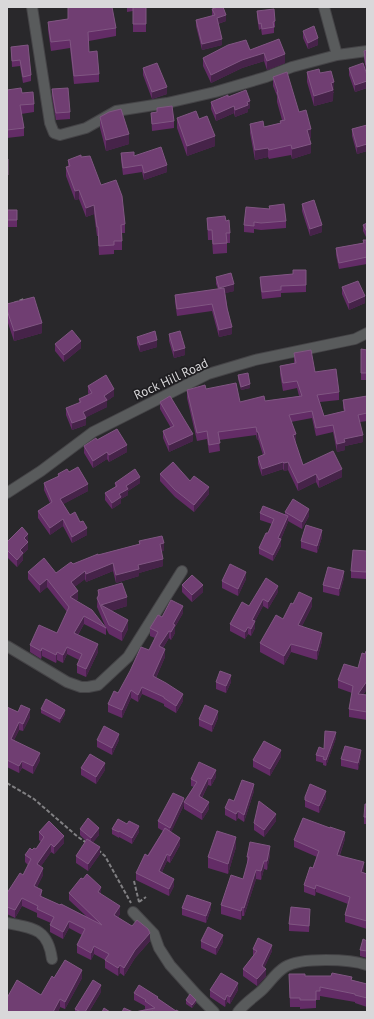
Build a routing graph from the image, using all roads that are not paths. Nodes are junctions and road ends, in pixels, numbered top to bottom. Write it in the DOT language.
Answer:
graph roads {
  1 [pos="32,7"];
  2 [pos="324,7"];
  3 [pos="367,51"];
  4 [pos="337,55"];
  5 [pos="367,333"];
  6 [pos="7,493"];
  7 [pos="182,571"];
  8 [pos="7,646"];
  9 [pos="133,912"];
  10 [pos="7,923"];
  11 [pos="52,959"];
  12 [pos="367,965"];
  13 [pos="214,1012"];
  14 [pos="238,1012"];
  1 -- 4 [label="street"];
  2 -- 4 [label="street"];
  3 -- 4 [label="street"];
  5 -- 6 [label="street, Rock Hill Road"];
  7 -- 8 [label="street"];
  9 -- 13 [label="street"];
  10 -- 11 [label="street"];
  12 -- 14 [label="street"];
}
